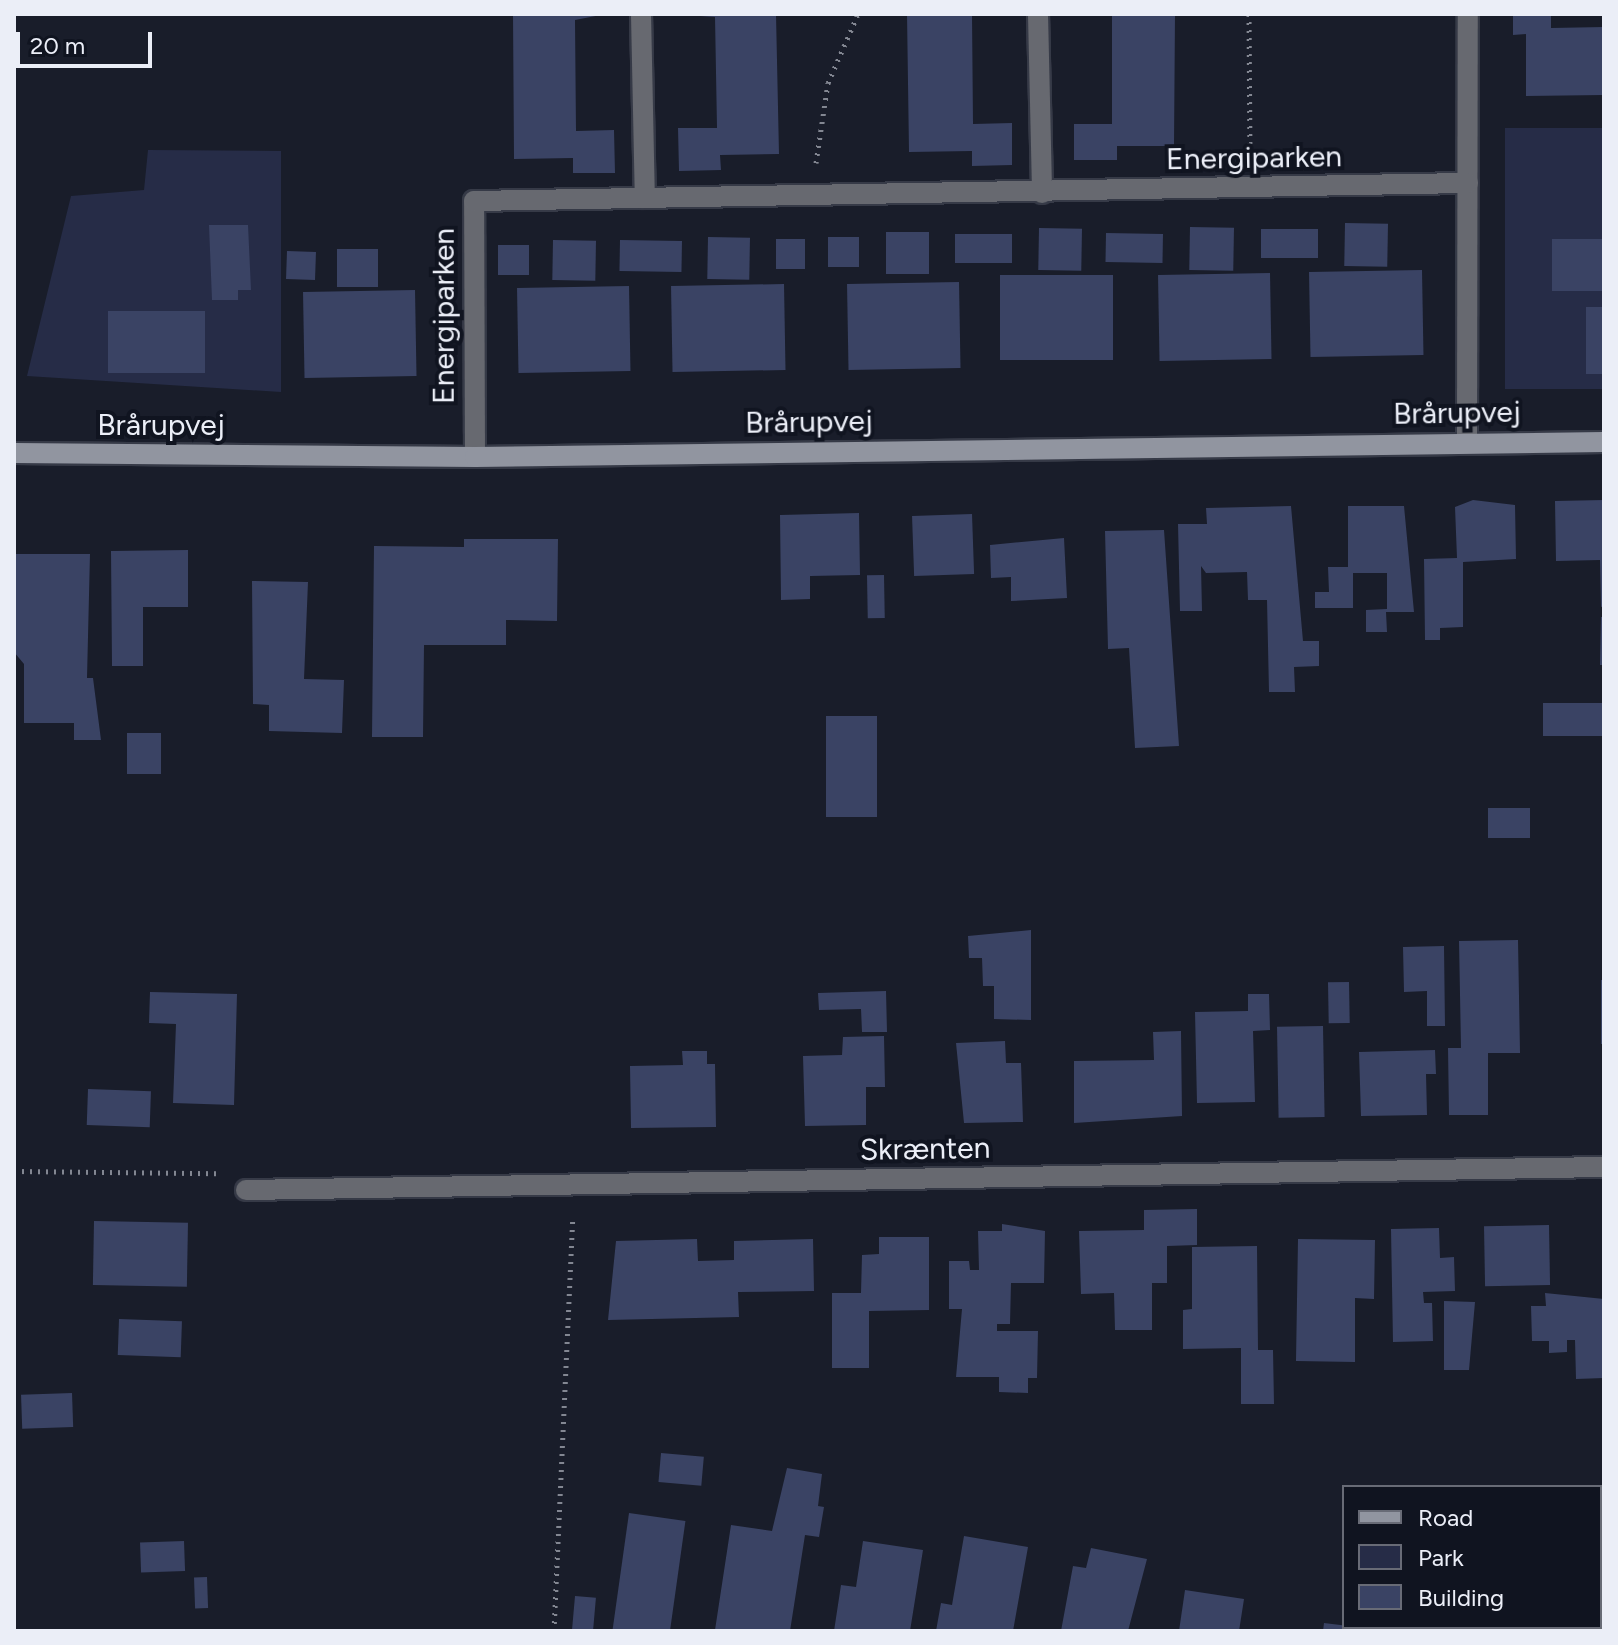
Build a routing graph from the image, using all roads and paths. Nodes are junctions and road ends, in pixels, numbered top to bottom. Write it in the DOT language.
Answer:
graph roads {
  1 [pos="641,14"];
  2 [pos="858,14"];
  3 [pos="1038,14"];
  4 [pos="1249,14"];
  5 [pos="1468,14"];
  6 [pos="1468,183"];
  7 [pos="1250,188"];
  8 [pos="1042,193"];
  9 [pos="813,196"];
  10 [pos="645,198"];
  11 [pos="1467,442"];
  12 [pos="1604,442"];
  13 [pos="14,453"];
  14 [pos="475,457"];
  15 [pos="1604,1167"];
  16 [pos="14,1171"];
  17 [pos="574,1185"];
  18 [pos="246,1190"];
  19 [pos="554,1631"];
  1 -- 10 [label="street"];
  2 -- 9 [label="path"];
  3 -- 8 [label="street"];
  4 -- 7 [label="path"];
  5 -- 6 [label="street"];
  6 -- 7 [label="street, Energiparken"];
  6 -- 11 [label="street"];
  7 -- 8 [label="street, Energiparken"];
  8 -- 9 [label="street, Energiparken"];
  9 -- 10 [label="street, Energiparken"];
  10 -- 14 [label="street, Energiparken"];
  11 -- 12 [label="street, Brårupvej"];
  11 -- 14 [label="street, Brårupvej"];
  13 -- 14 [label="street, Brårupvej"];
  15 -- 17 [label="street, Skrænten"];
  16 -- 18 [label="path"];
  17 -- 18 [label="street, Skrænten"];
  17 -- 19 [label="path"];
}
